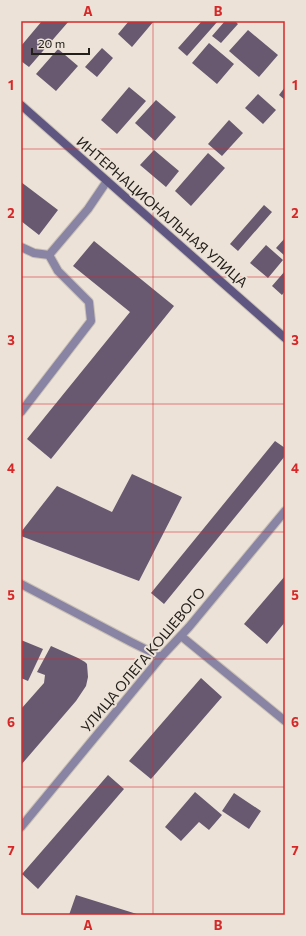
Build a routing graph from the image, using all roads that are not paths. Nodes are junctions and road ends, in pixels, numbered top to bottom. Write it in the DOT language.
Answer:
graph roads {
  1 [pos="21,105"];
  2 [pos="107,180"];
  3 [pos="21,247"];
  4 [pos="49,255"];
  5 [pos="285,338"];
  6 [pos="21,412"];
  7 [pos="285,511"];
  8 [pos="21,584"];
  9 [pos="181,636"];
  10 [pos="161,657"];
  11 [pos="285,721"];
  12 [pos="21,827"];
  1 -- 2 [label="main road, ИНТЕРНАЦИОНАЛЬНАЯ УЛИЦА"];
  2 -- 4 [label="street"];
  2 -- 5 [label="main road, ИНТЕРНАЦИОНАЛЬНАЯ УЛИЦА"];
  3 -- 4 [label="street"];
  4 -- 6 [label="street"];
  7 -- 9 [label="street, УЛИЦА ОЛЕГА КОШЕВОГО"];
  8 -- 10 [label="street"];
  9 -- 10 [label="street, УЛИЦА ОЛЕГА КОШЕВОГО"];
  9 -- 11 [label="street"];
  10 -- 12 [label="street, УЛИЦА ОЛЕГА КОШЕВОГО"];
}
